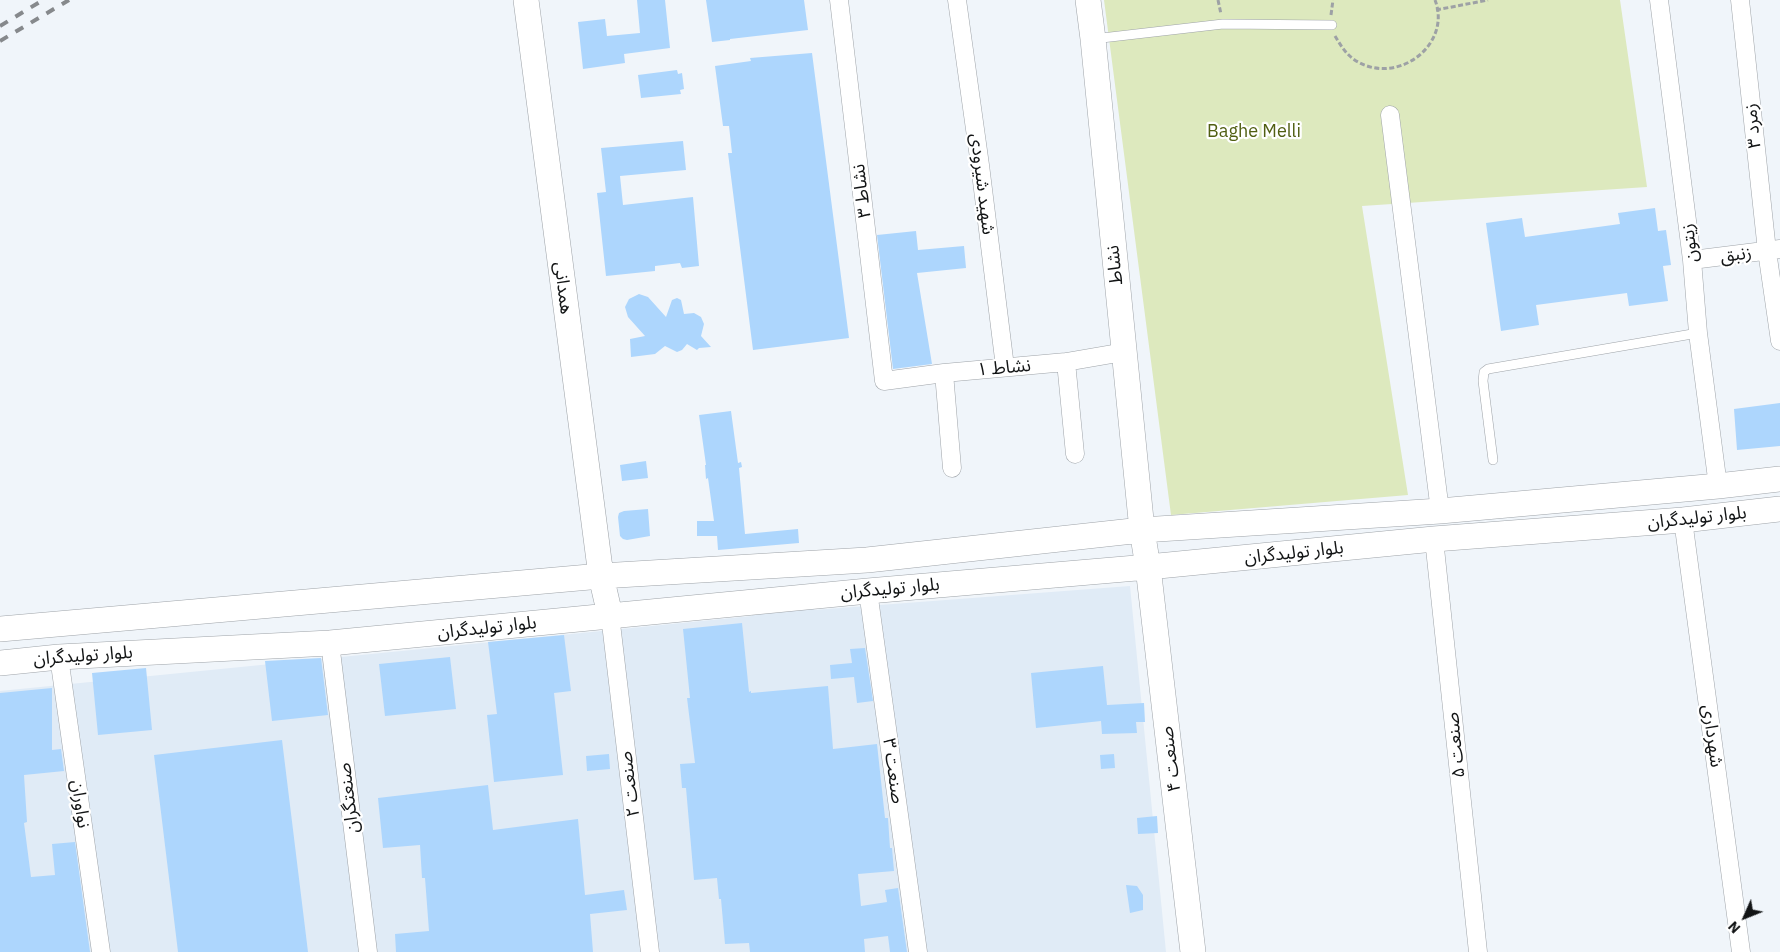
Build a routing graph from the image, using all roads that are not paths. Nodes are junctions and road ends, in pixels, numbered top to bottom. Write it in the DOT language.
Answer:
graph roads {
  1 [pos="526,0"];
  2 [pos="839,0"];
  3 [pos="957,0"];
  4 [pos="1088,0"];
  5 [pos="1659,0"];
  6 [pos="1740,0"];
  7 [pos="1332,25"];
  8 [pos="1093,39"];
  9 [pos="1390,115"];
  10 [pos="1773,250"];
  11 [pos="1692,260"];
  12 [pos="1698,333"];
  13 [pos="1780,341"];
  14 [pos="1124,352"];
  15 [pos="1066,362"];
  16 [pos="1005,367"];
  17 [pos="944,373"];
  18 [pos="884,381"];
  19 [pos="1075,454"];
  20 [pos="1492,460"];
  21 [pos="952,468"];
  22 [pos="1780,479"];
  23 [pos="1718,486"];
  24 [pos="1780,509"];
  25 [pos="1440,512"];
  26 [pos="1683,520"];
  27 [pos="1142,530"];
  28 [pos="1434,539"];
  29 [pos="868,560"];
  30 [pos="1148,567"];
  31 [pos="601,576"];
  32 [pos="868,591"];
  33 [pos="610,615"];
  34 [pos="0,629"];
  35 [pos="330,643"];
  36 [pos="60,657"];
  37 [pos="0,663"];
  38 [pos="101,952"];
  39 [pos="368,952"];
  40 [pos="650,952"];
  41 [pos="918,952"];
  42 [pos="1193,952"];
  43 [pos="1478,952"];
  44 [pos="1741,952"];
  1 -- 31 [label="main road, همدانی"];
  2 -- 18 [label="street, نشاط ۳"];
  3 -- 16 [label="street, شهید شیرودی"];
  4 -- 8 [label="main road, نشاط"];
  5 -- 11 [label="street, زیتون"];
  6 -- 10 [label="street, زمرد ۳"];
  7 -- 8 [label="lane"];
  8 -- 14 [label="main road, نشاط"];
  9 -- 25 [label="street"];
  10 -- 11 [label="street, زنبق"];
  10 -- 13 [label="street, زمرد ۳"];
  11 -- 12 [label="street, زیتون"];
  12 -- 20 [label="lane"];
  12 -- 23 [label="street, زیتون"];
  14 -- 15 [label="street, نشاط ۱"];
  14 -- 27 [label="main road, نشاط"];
  15 -- 16 [label="street, نشاط ۱"];
  15 -- 19 [label="street"];
  16 -- 17 [label="street, نشاط ۱"];
  17 -- 18 [label="street, نشاط ۱"];
  17 -- 21 [label="street"];
  22 -- 23 [label="main road, بلوار تولیدگران"];
  23 -- 25 [label="main road, بلوار تولیدگران"];
  24 -- 26 [label="main road, بلوار تولیدگران"];
  25 -- 27 [label="main road, بلوار تولیدگران"];
  26 -- 28 [label="main road, بلوار تولیدگران"];
  26 -- 44 [label="street, شهرداری"];
  27 -- 29 [label="main road, بلوار تولیدگران"];
  27 -- 30 [label="main road, صنعت ۴"];
  28 -- 30 [label="main road, بلوار تولیدگران"];
  28 -- 43 [label="street, صنعت ۵"];
  29 -- 31 [label="main road, بلوار تولیدگران"];
  29 -- 32 [label="main road"];
  30 -- 32 [label="main road, بلوار تولیدگران"];
  30 -- 42 [label="main road, صنعت ۴"];
  31 -- 33 [label="main road, همدانی"];
  31 -- 34 [label="main road, بلوار تولیدگران"];
  32 -- 33 [label="main road, بلوار تولیدگران"];
  32 -- 41 [label="street, صنعت ۳"];
  33 -- 35 [label="main road, بلوار تولیدگران"];
  33 -- 40 [label="street, صنعت ۲"];
  35 -- 36 [label="main road, بلوار تولیدگران"];
  35 -- 39 [label="street, صنعتگران"];
  36 -- 37 [label="main road, بلوار تولیدگران"];
  36 -- 38 [label="street, نواوران"];
}
